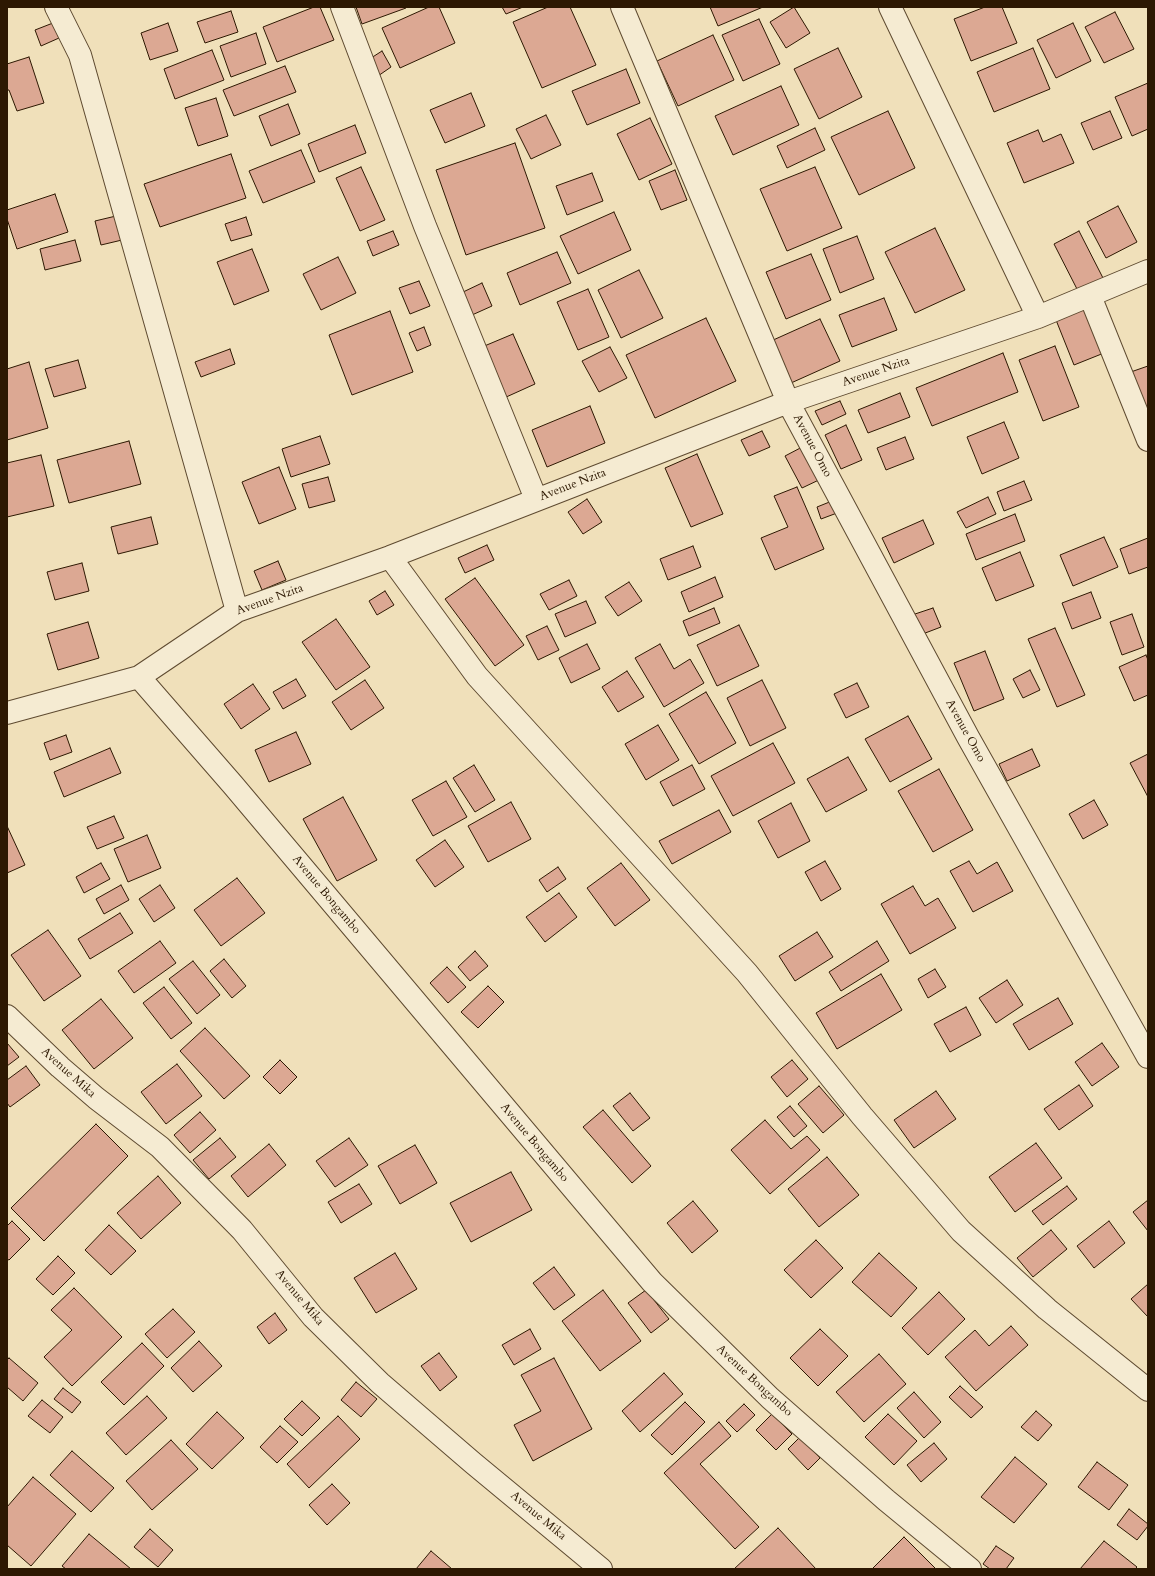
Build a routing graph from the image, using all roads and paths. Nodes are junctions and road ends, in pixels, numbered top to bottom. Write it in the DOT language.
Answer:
graph roads {
  1 [pos="56,7"];
  2 [pos="342,7"];
  3 [pos="622,7"];
  4 [pos="890,7"];
  5 [pos="1148,271"];
  6 [pos="1090,296"];
  7 [pos="1038,317"];
  8 [pos="788,402"];
  9 [pos="1148,440"];
  10 [pos="536,499"];
  11 [pos="390,556"];
  12 [pos="236,611"];
  13 [pos="139,677"];
  14 [pos="7,713"];
  15 [pos="7,1016"];
  16 [pos="1148,1057"];
  17 [pos="1148,1390"];
  18 [pos="601,1569"];
  19 [pos="970,1569"];
  1 -- 12 [label="street"];
  2 -- 10 [label="street"];
  3 -- 8 [label="street, Avenue Omo"];
  4 -- 7 [label="street"];
  5 -- 6 [label="street, Avenue Nzita"];
  6 -- 7 [label="street, Avenue Nzita"];
  6 -- 9 [label="street"];
  7 -- 8 [label="street, Avenue Nzita"];
  8 -- 10 [label="street, Avenue Nzita"];
  8 -- 16 [label="street, Avenue Omo"];
  10 -- 11 [label="street, Avenue Nzita"];
  11 -- 12 [label="street, Avenue Nzita"];
  11 -- 17 [label="street"];
  12 -- 13 [label="street, Avenue Nzita"];
  13 -- 14 [label="street, Avenue Nzita"];
  13 -- 19 [label="street, Avenue Bongambo"];
  15 -- 18 [label="street, Avenue Mika"];
}
